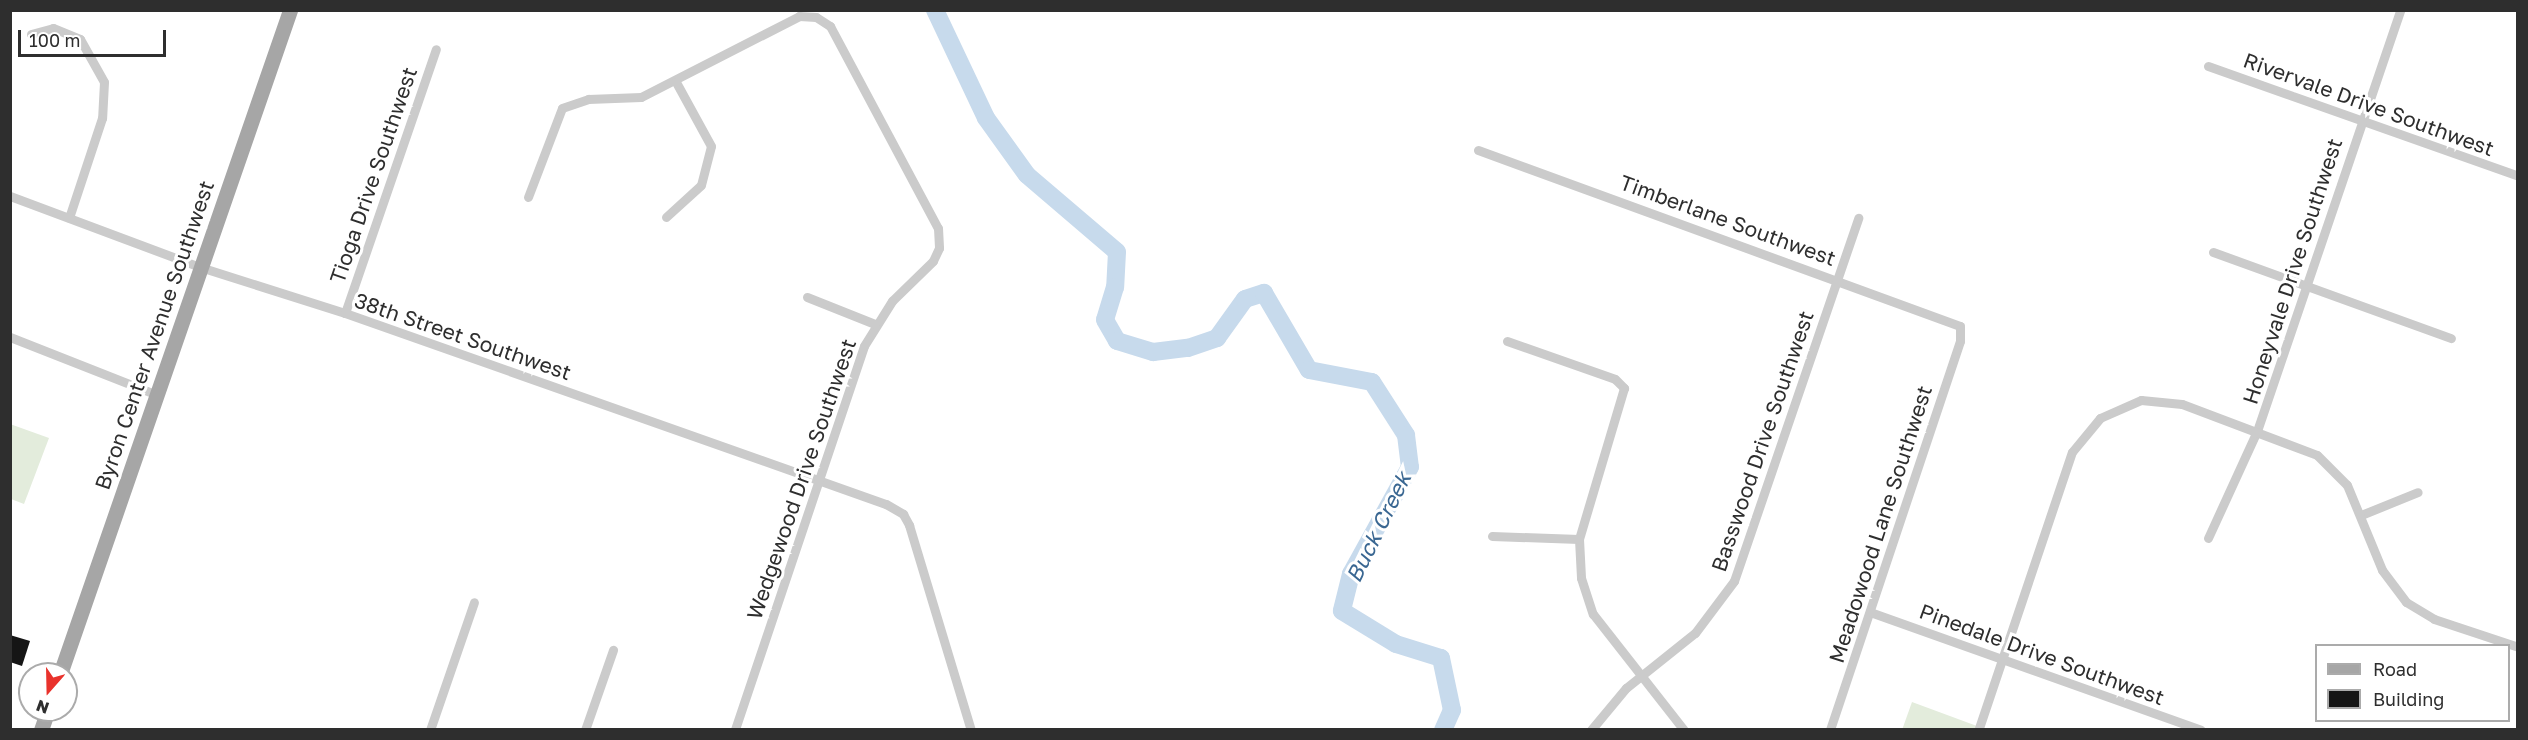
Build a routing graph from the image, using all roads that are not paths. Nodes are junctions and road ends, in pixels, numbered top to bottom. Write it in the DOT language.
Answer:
graph roads {
  1 [pos="290,10"];
  2 [pos="2400,10"];
  3 [pos="31,34"];
  4 [pos="436,49"];
  5 [pos="2208,66"];
  6 [pos="676,82"];
  7 [pos="2360,120"];
  8 [pos="1478,150"];
  9 [pos="2517,176"];
  10 [pos="10,196"];
  11 [pos="528,197"];
  12 [pos="666,217"];
  13 [pos="69,218"];
  14 [pos="1858,219"];
  15 [pos="2213,252"];
  16 [pos="200,267"];
  17 [pos="1837,278"];
  18 [pos="2307,285"];
  19 [pos="807,297"];
  20 [pos="345,313"];
  21 [pos="875,324"];
  22 [pos="1962,329"];
  23 [pos="10,337"];
  24 [pos="2451,338"];
  25 [pos="1507,341"];
  26 [pos="155,394"];
  27 [pos="2257,432"];
  28 [pos="818,479"];
  29 [pos="2418,492"];
  30 [pos="2361,515"];
  31 [pos="1492,536"];
  32 [pos="2208,538"];
  33 [pos="1579,539"];
  34 [pos="474,602"];
  35 [pos="1870,612"];
  36 [pos="2508,644"];
  37 [pos="613,650"];
  38 [pos="2002,659"];
  39 [pos="64,662"];
  40 [pos="1641,676"];
  41 [pos="1979,728"];
  42 [pos="430,729"];
  43 [pos="585,729"];
  44 [pos="735,729"];
  45 [pos="970,729"];
  46 [pos="1591,729"];
  47 [pos="1684,729"];
  48 [pos="1830,729"];
  49 [pos="2201,729"];
  1 -- 16 [label="main road, Byron Center Avenue Southwest"];
  2 -- 7 [label="street, Honeyvale Drive Southwest"];
  3 -- 13 [label="street"];
  4 -- 20 [label="street, Tioga Drive Southwest"];
  5 -- 7 [label="street, Rivervale Drive Southwest"];
  6 -- 11 [label="street, Wedgewood Drive Southwest"];
  6 -- 12 [label="street"];
  6 -- 21 [label="street, Wedgewood Drive Southwest"];
  7 -- 9 [label="street, Rivervale Drive Southwest"];
  7 -- 18 [label="street, Honeyvale Drive Southwest"];
  8 -- 17 [label="street, Timberlane Southwest"];
  10 -- 13 [label="street, 38th Street Southwest"];
  13 -- 16 [label="street, 38th Street Southwest"];
  14 -- 17 [label="street, Basswood Drive Southwest"];
  15 -- 18 [label="street"];
  16 -- 20 [label="street, 38th Street Southwest"];
  16 -- 26 [label="main road, Byron Center Avenue Southwest"];
  17 -- 22 [label="street, Timberlane Southwest"];
  17 -- 40 [label="street, Basswood Drive Southwest"];
  18 -- 24 [label="street"];
  18 -- 27 [label="street, Honeyvale Drive Southwest"];
  19 -- 21 [label="street"];
  20 -- 28 [label="street, 38th Street Southwest"];
  21 -- 28 [label="street, Wedgewood Drive Southwest"];
  22 -- 35 [label="street, Meadowood Lane Southwest"];
  23 -- 26 [label="street"];
  25 -- 33 [label="street"];
  26 -- 39 [label="main road, Byron Center Avenue Southwest"];
  27 -- 30 [label="street"];
  27 -- 32 [label="street, Honeyvale Drive Southwest"];
  27 -- 38 [label="street"];
  28 -- 44 [label="street, Wedgewood Drive Southwest"];
  28 -- 45 [label="street, 38th Street Southwest"];
  29 -- 30 [label="street"];
  30 -- 36 [label="street"];
  31 -- 33 [label="street"];
  33 -- 40 [label="street"];
  34 -- 42 [label="street"];
  35 -- 38 [label="street, Pinedale Drive Southwest"];
  35 -- 48 [label="street, Meadowood Lane Southwest"];
  37 -- 43 [label="street"];
  38 -- 41 [label="street"];
  38 -- 49 [label="street, Pinedale Drive Southwest"];
  40 -- 46 [label="street, Basswood Drive Southwest"];
  40 -- 47 [label="street"];
}
